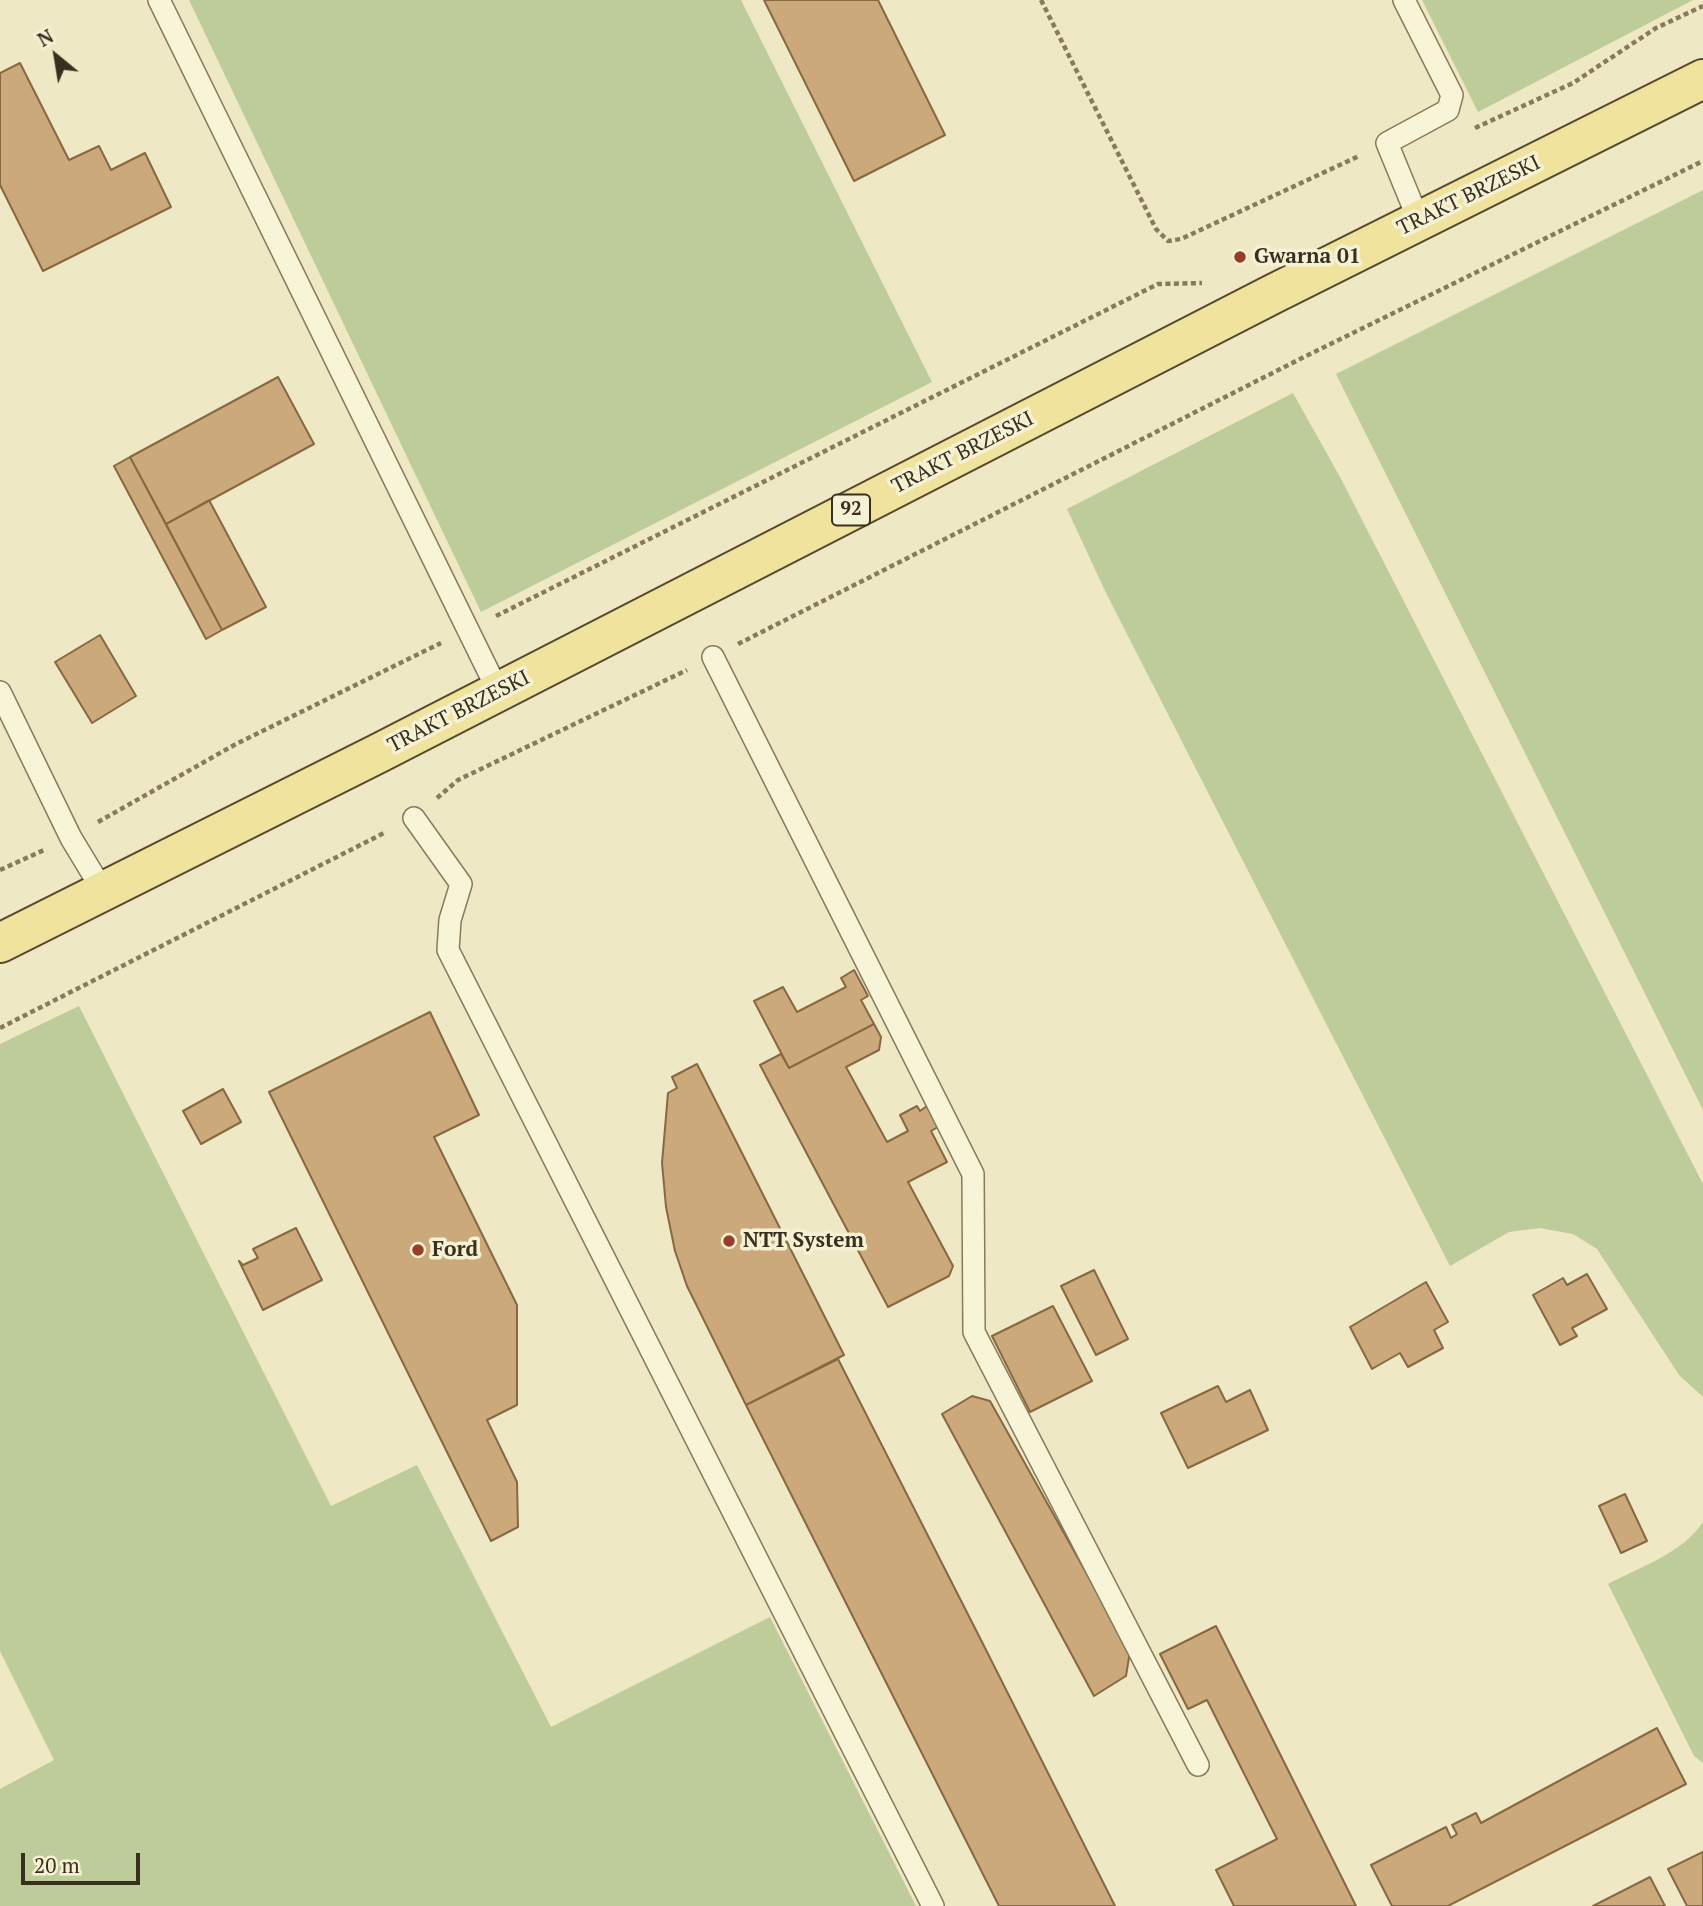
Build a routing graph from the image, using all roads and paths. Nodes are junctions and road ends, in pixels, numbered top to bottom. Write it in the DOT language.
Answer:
graph roads {
  1 [pos="159,0"];
  2 [pos="1041,0"];
  3 [pos="1404,0"];
  4 [pos="1703,6"];
  5 [pos="1703,79"];
  6 [pos="1472,130"];
  7 [pos="1387,143"];
  8 [pos="1703,162"];
  9 [pos="1419,221"];
  10 [pos="1212,278"];
  11 [pos="469,629"];
  12 [pos="713,657"];
  13 [pos="498,691"];
  14 [pos="0,692"];
  15 [pos="414,818"];
  16 [pos="71,838"];
  17 [pos="0,870"];
  18 [pos="103,891"];
  19 [pos="0,943"];
  20 [pos="0,1028"];
  21 [pos="1198,1765"];
  22 [pos="933,1906"];
  1 -- 11 [label="lane"];
  2 -- 7 [label="path"];
  3 -- 7 [label="lane"];
  4 -- 6 [label="path"];
  5 -- 9 [label="main road, TRAKT BRZESKI / 92"];
  7 -- 9 [label="lane"];
  8 -- 12 [label="path"];
  9 -- 13 [label="main road, TRAKT BRZESKI / 92"];
  10 -- 11 [label="path"];
  11 -- 13 [label="lane"];
  11 -- 16 [label="path"];
  12 -- 15 [label="path"];
  12 -- 21 [label="lane"];
  13 -- 18 [label="main road, TRAKT BRZESKI / 92"];
  14 -- 16 [label="lane"];
  15 -- 20 [label="path"];
  15 -- 22 [label="lane"];
  16 -- 17 [label="path"];
  16 -- 18 [label="lane"];
  18 -- 19 [label="main road, TRAKT BRZESKI / 92"];
}
